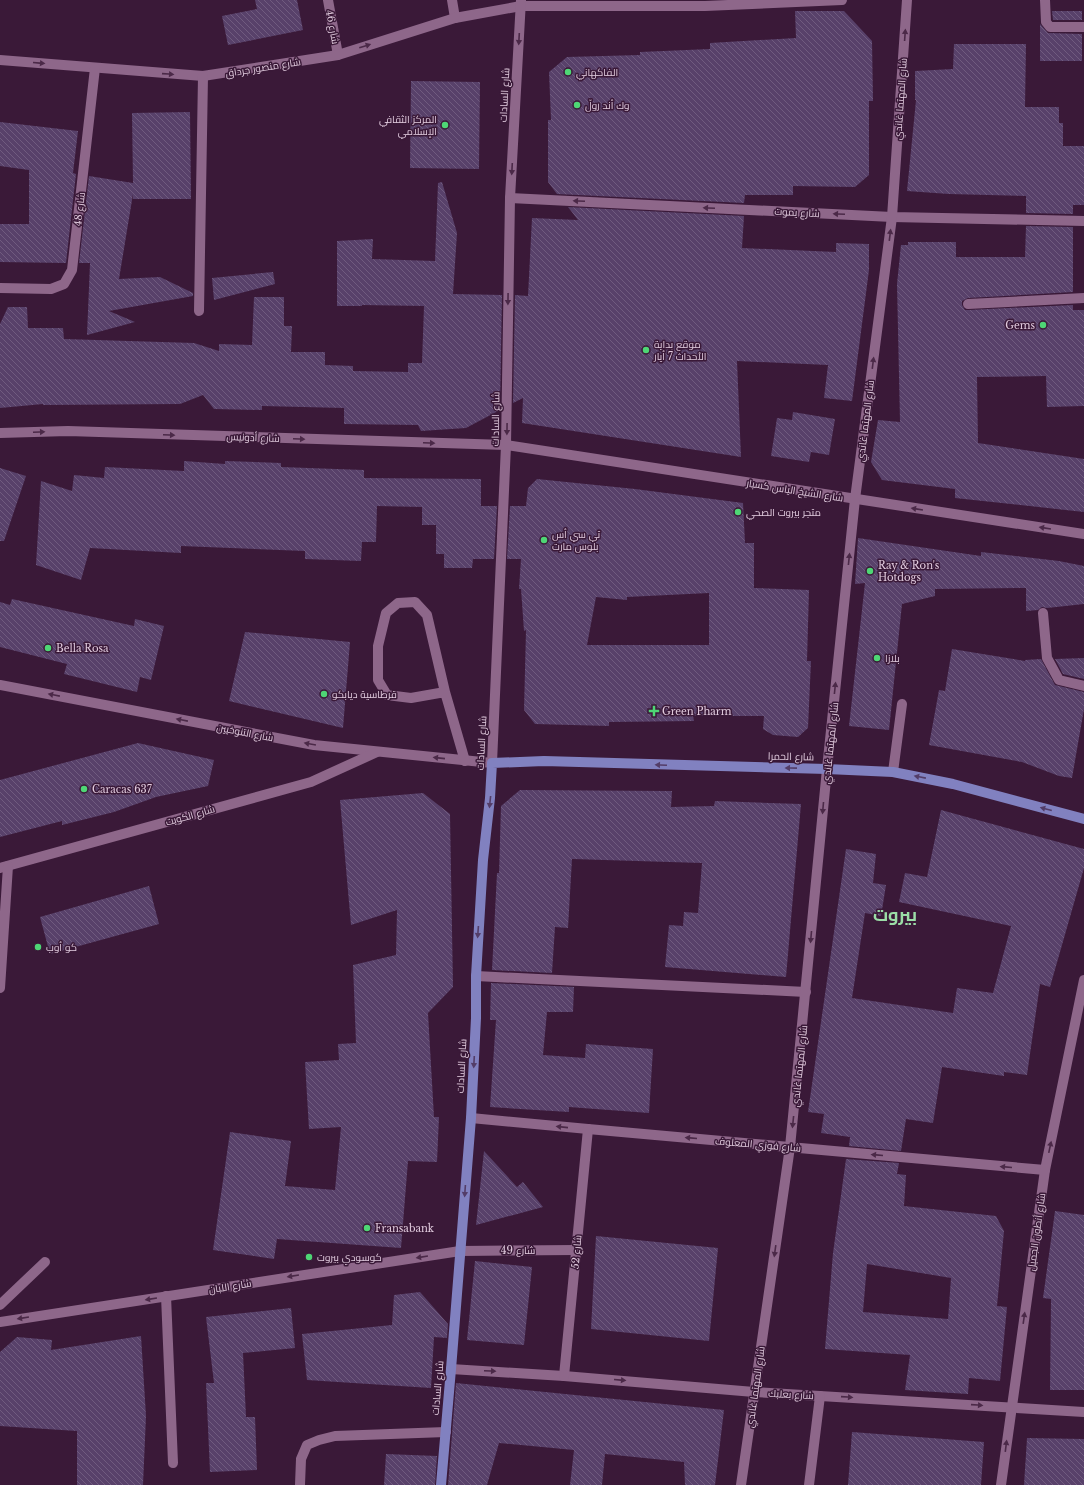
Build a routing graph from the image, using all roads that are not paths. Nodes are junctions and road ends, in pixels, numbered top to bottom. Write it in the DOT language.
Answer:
graph roads {
  1 [pos="328,0"];
  2 [pos="452,0"];
  3 [pos="842,0"];
  4 [pos="907,0"];
  5 [pos="1045,0"];
  6 [pos="520,3"];
  7 [pos="704,3"];
  8 [pos="455,18"];
  9 [pos="1084,27"];
  10 [pos="338,55"];
  11 [pos="0,60"];
  12 [pos="95,68"];
  13 [pos="203,76"];
  14 [pos="510,198"];
  15 [pos="892,217"];
  16 [pos="1084,221"];
  17 [pos="0,288"];
  18 [pos="1084,298"];
  19 [pos="968,304"];
  20 [pos="198,310"];
  21 [pos="0,434"];
  22 [pos="506,445"];
  23 [pos="855,499"];
  24 [pos="1084,534"];
  25 [pos="1043,613"];
  26 [pos="0,685"];
  27 [pos="1084,686"];
  28 [pos="445,692"];
  29 [pos="902,704"];
  30 [pos="377,752"];
  31 [pos="465,761"];
  32 [pos="492,763"];
  33 [pos="827,769"];
  34 [pos="894,772"];
  35 [pos="1084,819"];
  36 [pos="4,867"];
  37 [pos="476,976"];
  38 [pos="1084,980"];
  39 [pos="0,988"];
  40 [pos="806,992"];
  41 [pos="471,1118"];
  42 [pos="588,1129"];
  43 [pos="790,1147"];
  44 [pos="1045,1170"];
  45 [pos="576,1250"];
  46 [pos="460,1251"];
  47 [pos="44,1262"];
  48 [pos="166,1296"];
  49 [pos="0,1305"];
  50 [pos="0,1322"];
  51 [pos="451,1369"];
  52 [pos="564,1376"];
  53 [pos="754,1392"];
  54 [pos="820,1396"];
  55 [pos="1011,1408"];
  56 [pos="1084,1412"];
  57 [pos="446,1432"];
  58 [pos="173,1463"];
  59 [pos="300,1485"];
  60 [pos="441,1485"];
  61 [pos="741,1485"];
  62 [pos="809,1485"];
  63 [pos="1001,1485"];
  1 -- 10 [label="street, شارع 46"];
  2 -- 8 [label="street"];
  3 -- 7 [label="street, شارع منصور جرداق"];
  15 -- 4 [label="street, شارع المهتما غاندي, one-way"];
  5 -- 9 [label="street"];
  6 -- 7 [label="street, شارع منصور جرداق"];
  6 -- 8 [label="street, شارع منصور جرداق"];
  6 -- 14 [label="street, شارع السادات, one-way"];
  10 -- 8 [label="street, شارع منصور جرداق, one-way"];
  10 -- 13 [label="street, شارع منصور جرداق"];
  11 -- 12 [label="street, شارع منصور جرداق, one-way"];
  12 -- 13 [label="street, شارع منصور جرداق, one-way"];
  12 -- 17 [label="street, شارع 48"];
  13 -- 20 [label="street"];
  15 -- 14 [label="street, شارع يموت, one-way"];
  14 -- 22 [label="street, شارع السادات, one-way"];
  15 -- 16 [label="street, شارع يموت"];
  23 -- 15 [label="street, شارع المهتما غاندي, one-way"];
  18 -- 19 [label="street"];
  21 -- 22 [label="street, شارع أدونيس, one-way"];
  22 -- 23 [label="street, شارع الشيخ الياس كسبار"];
  22 -- 32 [label="street, شارع السادات"];
  24 -- 23 [label="street, شارع الشيخ الياس كسبار, one-way"];
  33 -- 23 [label="street, شارع المهتما غاندي, one-way"];
  25 -- 27 [label="street"];
  30 -- 26 [label="street, شارع التنوخيين, one-way"];
  28 -- 28 [label="street"];
  28 -- 31 [label="street"];
  29 -- 34 [label="street"];
  31 -- 30 [label="street, شارع التنوخيين, one-way"];
  30 -- 36 [label="street, شارع الكويت"];
  31 -- 32 [label="street, شارع التنوخيين"];
  33 -- 32 [label="main road, شارع الحمرا, one-way"];
  32 -- 37 [label="main road, شارع السادات, one-way"];
  33 -- 34 [label="main road, شارع الحمرا"];
  33 -- 40 [label="street, شارع المهتما غاندي, one-way"];
  35 -- 34 [label="main road, شارع الحمرا, one-way"];
  36 -- 39 [label="street"];
  37 -- 40 [label="street"];
  37 -- 41 [label="main road, شارع السادات, one-way"];
  44 -- 38 [label="street, شارع أنطون الجميل, one-way"];
  40 -- 43 [label="street, شارع المهتما غاندي, one-way"];
  42 -- 41 [label="street, شارع فوزي المعلوف, one-way"];
  41 -- 46 [label="main road, شارع السادات, one-way"];
  43 -- 42 [label="street, شارع فوزي المعلوف, one-way"];
  42 -- 45 [label="street, شارع 52"];
  44 -- 43 [label="street, شارع فوزي المعلوف, one-way"];
  43 -- 53 [label="street, شارع المهتما غاندي, one-way"];
  55 -- 44 [label="street, شارع أنطون الجميل, one-way"];
  45 -- 46 [label="street, شارع 49"];
  45 -- 52 [label="street, شارع 52"];
  46 -- 48 [label="street, شارع اللبان, one-way"];
  46 -- 51 [label="main road, شارع السادات"];
  47 -- 49 [label="street"];
  48 -- 50 [label="street, شارع اللبان, one-way"];
  48 -- 58 [label="street"];
  51 -- 52 [label="street, شارع بعلبك, one-way"];
  51 -- 57 [label="main road, شارع السادات"];
  52 -- 53 [label="street, شارع بعلبك, one-way"];
  53 -- 54 [label="street, شارع بعلبك"];
  53 -- 61 [label="street, شارع المهتما غاندي"];
  54 -- 55 [label="street, شارع بعلبك, one-way"];
  54 -- 62 [label="street"];
  55 -- 56 [label="street, شارع بعلبك"];
  63 -- 55 [label="street, شارع أنطون الجميل, one-way"];
  57 -- 59 [label="street"];
  57 -- 60 [label="main road, شارع السادات"];
}
